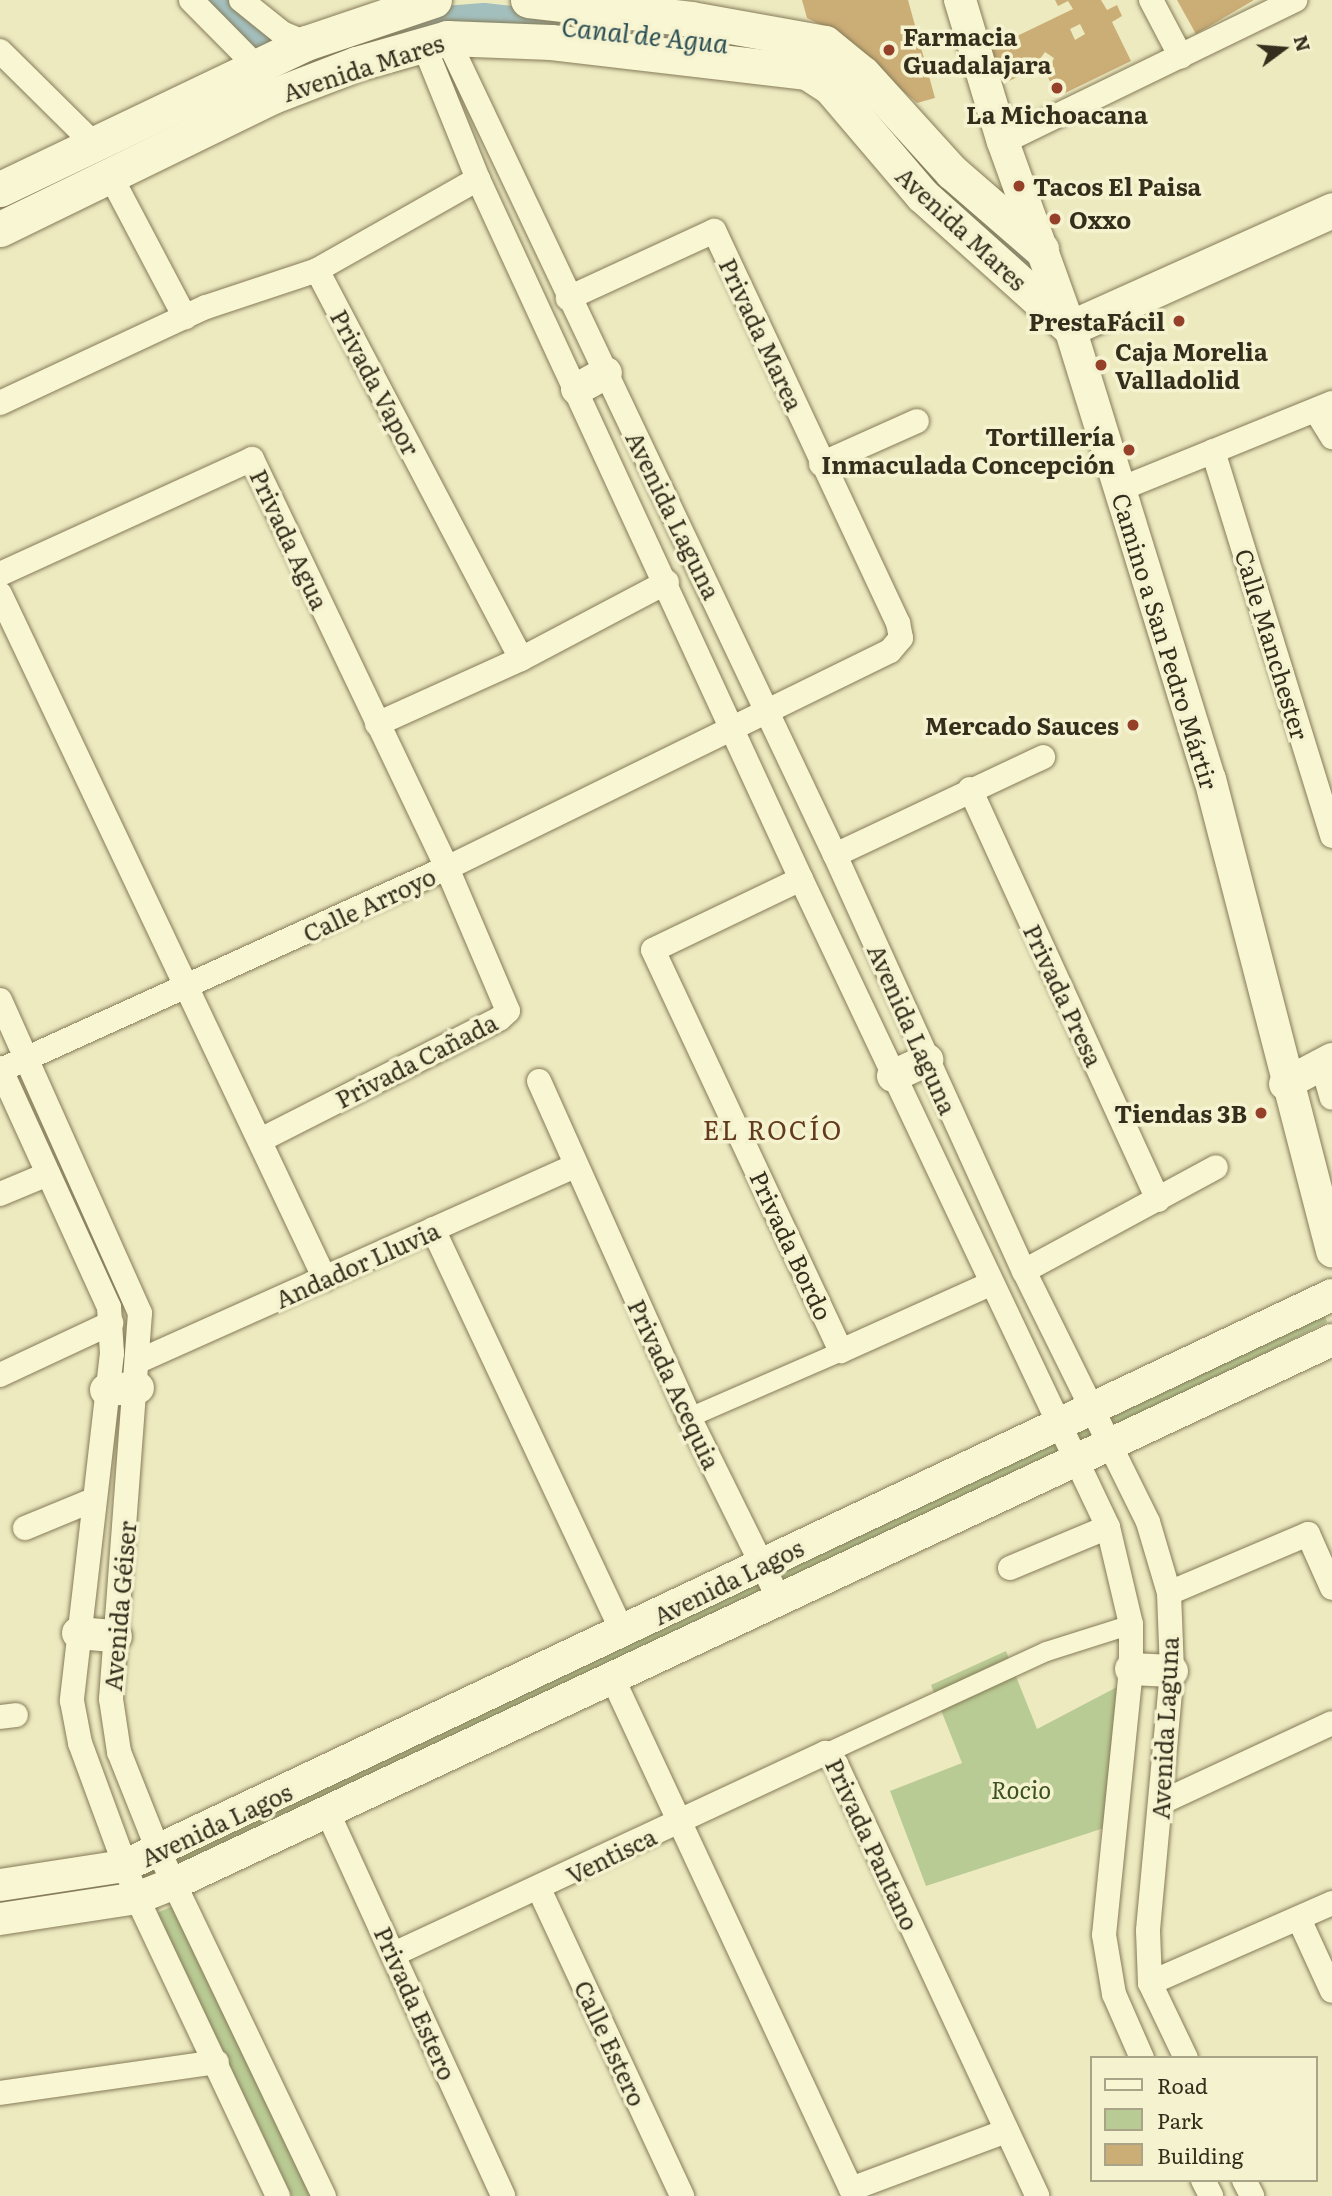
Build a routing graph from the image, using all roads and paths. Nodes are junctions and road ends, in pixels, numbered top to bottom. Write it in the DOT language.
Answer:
graph roads {
  1 [pos="191,0"];
  2 [pos="241,0"];
  3 [pos="434,0"];
  4 [pos="528,0"];
  5 [pos="960,0"];
  6 [pos="1151,0"];
  7 [pos="1295,0"];
  8 [pos="435,41"];
  9 [pos="306,43"];
  10 [pos="0,51"];
  11 [pos="1181,57"];
  12 [pos="257,67"];
  13 [pos="1003,142"];
  14 [pos="93,143"];
  15 [pos="110,175"];
  16 [pos="478,179"];
  17 [pos="0,189"];
  18 [pos="1332,211"];
  19 [pos="0,229"];
  20 [pos="1041,249"];
  21 [pos="317,270"];
  22 [pos="568,298"];
  23 [pos="185,317"];
  24 [pos="1070,328"];
  25 [pos="606,373"];
  26 [pos="577,389"];
  27 [pos="0,403"];
  28 [pos="1324,407"];
  29 [pos="917,421"];
  30 [pos="1332,438"];
  31 [pos="1213,451"];
  32 [pos="821,464"];
  33 [pos="1120,489"];
  34 [pos="0,574"];
  35 [pos="667,582"];
  36 [pos="0,594"];
  37 [pos="521,659"];
  38 [pos="766,708"];
  39 [pos="377,724"];
  40 [pos="731,726"];
  41 [pos="1044,757"];
  42 [pos="970,789"];
  43 [pos="1332,836"];
  44 [pos="835,855"];
  45 [pos="447,868"];
  46 [pos="801,878"];
  47 [pos="186,988"];
  48 [pos="0,1000"];
  49 [pos="25,1056"];
  50 [pos="927,1060"];
  51 [pos="1327,1061"];
  52 [pos="0,1069"];
  53 [pos="893,1076"];
  54 [pos="539,1082"];
  55 [pos="1285,1084"];
  56 [pos="1332,1098"];
  57 [pos="260,1140"];
  58 [pos="574,1166"];
  59 [pos="1216,1167"];
  60 [pos="48,1174"];
  61 [pos="0,1194"];
  62 [pos="1158,1200"];
  63 [pos="433,1229"];
  64 [pos="1332,1251"];
  65 [pos="1024,1271"];
  66 [pos="325,1279"];
  67 [pos="990,1284"];
  68 [pos="1332,1295"];
  69 [pos="111,1323"];
  70 [pos="1332,1340"];
  71 [pos="841,1350"];
  72 [pos="138,1374"];
  73 [pos="0,1375"];
  74 [pos="106,1390"];
  75 [pos="1093,1409"];
  76 [pos="689,1417"];
  77 [pos="1062,1424"];
  78 [pos="1109,1445"];
  79 [pos="1078,1460"];
  80 [pos="93,1500"];
  81 [pos="1108,1527"];
  82 [pos="25,1528"];
  83 [pos="760,1565"];
  84 [pos="1010,1568"];
  85 [pos="1332,1588"];
  86 [pos="1169,1593"];
  87 [pos="779,1599"];
  88 [pos="1130,1624"];
  89 [pos="623,1632"];
  90 [pos="78,1633"];
  91 [pos="116,1636"];
  92 [pos="1131,1669"];
  93 [pos="1172,1671"];
  94 [pos="612,1677"];
  95 [pos="477,1703"];
  96 [pos="1332,1723"];
  97 [pos="493,1734"];
  98 [pos="825,1753"];
  99 [pos="1162,1802"];
  100 [pos="327,1811"];
  101 [pos="679,1822"];
  102 [pos="158,1850"];
  103 [pos="124,1866"];
  104 [pos="175,1883"];
  105 [pos="0,1885"];
  106 [pos="539,1889"];
  107 [pos="137,1898"];
  108 [pos="1332,1903"];
  109 [pos="0,1919"];
  110 [pos="1299,1919"];
  111 [pos="394,1954"];
  112 [pos="1150,1983"];
  113 [pos="1332,1991"];
  114 [pos="1141,2056"];
  115 [pos="1185,2056"];
  116 [pos="217,2062"];
  117 [pos="0,2093"];
  118 [pos="1006,2131"];
  119 [pos="278,2196"];
  120 [pos="324,2196"];
  121 [pos="503,2196"];
  122 [pos="682,2196"];
  123 [pos="1037,2196"];
  1 -- 12 [label="street"];
  2 -- 9 [label="street"];
  3 -- 9 [label="main road, Avenida Mares"];
  4 -- 20 [label="main road, Avenida Mares"];
  5 -- 13 [label="street, Camino a San Pedro Mártir"];
  6 -- 11 [label="street"];
  7 -- 11 [label="street"];
  8 -- 15 [label="main road, Avenida Mares"];
  8 -- 16 [label="street, Avenida Laguna"];
  8 -- 22 [label="street, Avenida Laguna"];
  8 -- 24 [label="main road, Avenida Mares"];
  9 -- 12 [label="main road, Avenida Mares"];
  10 -- 14 [label="street"];
  11 -- 13 [label="street"];
  12 -- 14 [label="main road, Avenida Mares"];
  13 -- 20 [label="street, Camino a San Pedro Mártir"];
  14 -- 17 [label="main road, Avenida Mares"];
  15 -- 19 [label="main road, Avenida Mares"];
  15 -- 23 [label="street"];
  16 -- 21 [label="street"];
  16 -- 26 [label="street, Avenida Laguna"];
  18 -- 24 [label="main road"];
  20 -- 24 [label="street, Camino a San Pedro Mártir"];
  21 -- 23 [label="street"];
  21 -- 37 [label="street, Privada Vapor"];
  22 -- 25 [label="street, Avenida Laguna"];
  22 -- 32 [label="street, Privada Marea"];
  23 -- 27 [label="street"];
  24 -- 33 [label="street, Camino a San Pedro Mártir"];
  25 -- 26 [label="street"];
  25 -- 38 [label="street, Avenida Laguna"];
  26 -- 35 [label="street, Avenida Laguna"];
  28 -- 30 [label="street"];
  28 -- 31 [label="street"];
  29 -- 32 [label="street"];
  31 -- 33 [label="street"];
  31 -- 43 [label="street, Calle Manchester"];
  32 -- 38 [label="street, Privada Marea"];
  33 -- 55 [label="street, Camino a San Pedro Mártir"];
  34 -- 39 [label="street, Privada Agua"];
  35 -- 37 [label="street"];
  35 -- 40 [label="street, Avenida Laguna"];
  36 -- 47 [label="street"];
  37 -- 39 [label="street"];
  38 -- 40 [label="street, Privada Marea"];
  38 -- 44 [label="street, Avenida Laguna"];
  39 -- 45 [label="street, Privada Agua"];
  40 -- 45 [label="street, Calle Arroyo"];
  40 -- 46 [label="street, Avenida Laguna"];
  41 -- 42 [label="street"];
  42 -- 44 [label="street"];
  42 -- 62 [label="street, Privada Presa"];
  44 -- 50 [label="street, Avenida Laguna"];
  45 -- 47 [label="street, Calle Arroyo"];
  45 -- 57 [label="street, Privada Cañada"];
  46 -- 53 [label="street, Avenida Laguna"];
  46 -- 71 [label="street, Privada Bordo"];
  47 -- 49 [label="street, Calle Arroyo"];
  47 -- 57 [label="street"];
  48 -- 49 [label="street, Avenida Géiser"];
  49 -- 52 [label="street, Calle Arroyo"];
  49 -- 72 [label="street, Avenida Géiser"];
  50 -- 53 [label="street"];
  50 -- 65 [label="street, Avenida Laguna"];
  51 -- 55 [label="street"];
  51 -- 56 [label="street"];
  52 -- 60 [label="street, Avenida Géiser"];
  53 -- 67 [label="street, Avenida Laguna"];
  54 -- 58 [label="street, Privada Acequia"];
  55 -- 64 [label="street, Camino a San Pedro Mártir"];
  57 -- 66 [label="street"];
  58 -- 63 [label="street, Andador Lluvia"];
  58 -- 76 [label="street, Privada Acequia"];
  59 -- 62 [label="street"];
  60 -- 61 [label="street"];
  60 -- 69 [label="street, Avenida Géiser"];
  62 -- 65 [label="street"];
  63 -- 66 [label="street, Andador Lluvia"];
  63 -- 89 [label="street"];
  65 -- 75 [label="street, Avenida Laguna"];
  66 -- 72 [label="street, Andador Lluvia"];
  67 -- 71 [label="street, Privada Bordo"];
  67 -- 77 [label="street, Avenida Laguna"];
  68 -- 75 [label="street, Avenida Lagos"];
  69 -- 73 [label="street"];
  69 -- 74 [label="street, Avenida Géiser"];
  70 -- 78 [label="street, Avenida Lagos"];
  71 -- 76 [label="street"];
  72 -- 74 [label="street"];
  72 -- 91 [label="street, Avenida Géiser"];
  74 -- 80 [label="street, Avenida Géiser"];
  75 -- 77 [label="street, Avenida Lagos"];
  75 -- 78 [label="street, Avenida Laguna"];
  76 -- 83 [label="street, Privada Acequia"];
  77 -- 79 [label="street, Avenida Laguna"];
  77 -- 83 [label="street, Avenida Lagos"];
  78 -- 79 [label="street, Avenida Lagos"];
  78 -- 86 [label="street, Avenida Laguna"];
  79 -- 81 [label="street, Avenida Laguna"];
  79 -- 87 [label="street, Avenida Lagos"];
  80 -- 82 [label="street"];
  80 -- 90 [label="street, Avenida Géiser"];
  81 -- 84 [label="street"];
  81 -- 88 [label="street, Avenida Laguna"];
  83 -- 87 [label="street, Privada Acequia"];
  83 -- 89 [label="street, Avenida Lagos"];
  85 -- 86 [label="street"];
  86 -- 93 [label="street, Avenida Laguna"];
  87 -- 94 [label="street, Avenida Lagos"];
  88 -- 92 [label="street, Avenida Laguna"];
  88 -- 98 [label="street, Privada Pantano"];
  89 -- 95 [label="street, Avenida Lagos"];
  90 -- 91 [label="street"];
  90 -- 103 [label="street, Avenida Géiser"];
  91 -- 102 [label="street, Avenida Géiser"];
  92 -- 93 [label="street"];
  92 -- 114 [label="street, Avenida Laguna"];
  93 -- 99 [label="street, Avenida Laguna"];
  94 -- 97 [label="street, Avenida Lagos"];
  94 -- 101 [label="street"];
  95 -- 97 [label="street"];
  95 -- 102 [label="street, Avenida Lagos"];
  96 -- 99 [label="street"];
  97 -- 100 [label="street, Avenida Lagos"];
  98 -- 101 [label="street, Ventisca"];
  98 -- 118 [label="street, Privada Pantano"];
  99 -- 112 [label="street, Avenida Laguna"];
  100 -- 104 [label="street, Avenida Lagos"];
  100 -- 111 [label="street, Privada Estero"];
  101 -- 106 [label="street, Ventisca"];
  101 -- 118 [label="street"];
  102 -- 103 [label="street, Avenida Lagos"];
  102 -- 104 [label="street, Avenida Géiser"];
  103 -- 105 [label="street, Avenida Lagos"];
  103 -- 107 [label="street, Avenida Géiser"];
  104 -- 107 [label="street, Avenida Lagos"];
  104 -- 120 [label="street, Avenida Géiser"];
  106 -- 111 [label="street, Ventisca"];
  106 -- 122 [label="street, Calle Estero"];
  107 -- 109 [label="street, Avenida Lagos"];
  107 -- 116 [label="street, Avenida Géiser"];
  108 -- 110 [label="street"];
  110 -- 112 [label="street"];
  110 -- 113 [label="street"];
  111 -- 121 [label="street, Privada Estero"];
  112 -- 115 [label="street, Avenida Laguna"];
  116 -- 117 [label="street"];
  116 -- 119 [label="street, Avenida Géiser"];
  118 -- 123 [label="street, Privada Pantano"];
}
